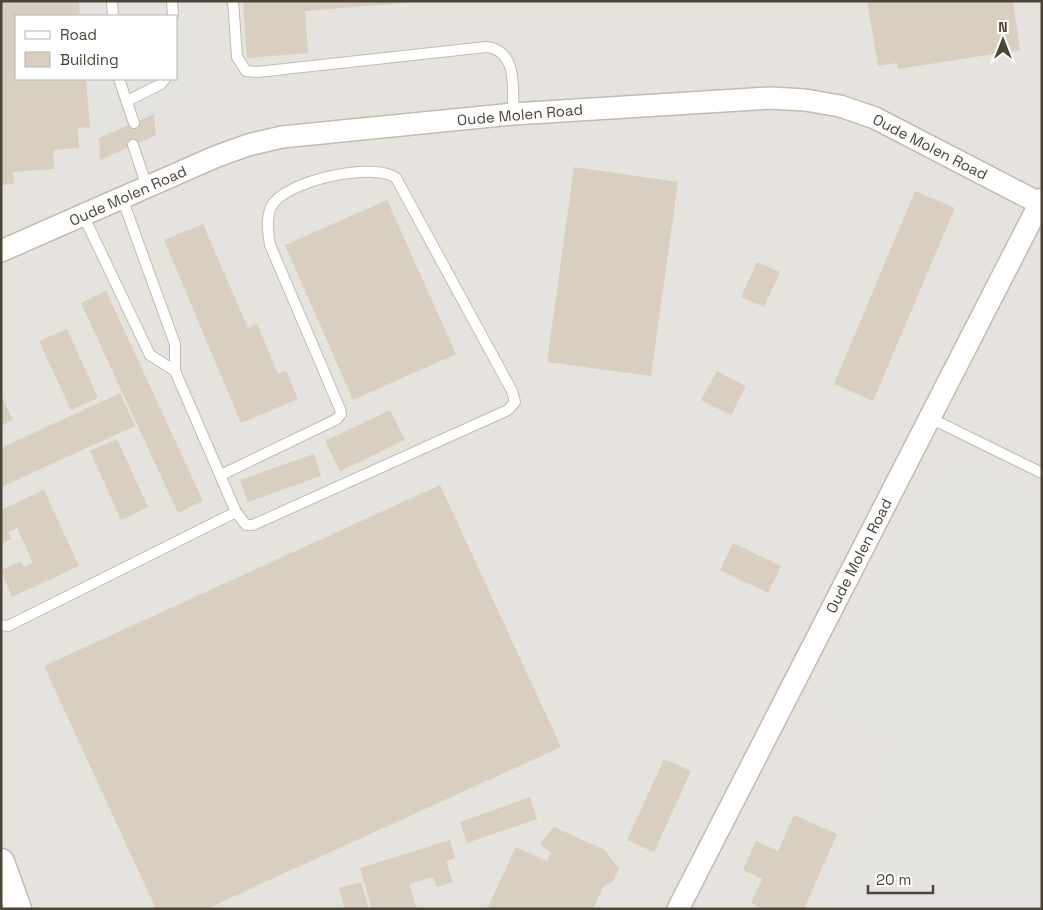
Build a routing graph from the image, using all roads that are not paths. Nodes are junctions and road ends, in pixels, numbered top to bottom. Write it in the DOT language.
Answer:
graph roads {
  1 [pos="112,1"];
  2 [pos="172,1"];
  3 [pos="233,1"];
  4 [pos="113,15"];
  5 [pos="173,15"];
  6 [pos="119,80"];
  7 [pos="164,80"];
  8 [pos="127,101"];
  9 [pos="513,114"];
  10 [pos="134,123"];
  11 [pos="133,145"];
  12 [pos="147,187"];
  13 [pos="122,198"];
  14 [pos="1041,201"];
  15 [pos="83,216"];
  16 [pos="1,251"];
  17 [pos="175,371"];
  18 [pos="930,418"];
  19 [pos="1042,473"];
  20 [pos="220,475"];
  21 [pos="236,512"];
  22 [pos="1,625"];
  23 [pos="3,871"];
  24 [pos="18,909"];
  25 [pos="678,909"];
  1 -- 4 [label="lane"];
  2 -- 5 [label="lane"];
  3 -- 9 [label="lane"];
  6 -- 8 [label="lane"];
  7 -- 8 [label="lane"];
  8 -- 10 [label="lane"];
  9 -- 12 [label="street, Oude Molen Road"];
  9 -- 14 [label="street, Oude Molen Road"];
  11 -- 12 [label="lane"];
  12 -- 13 [label="street, Oude Molen Road"];
  13 -- 15 [label="street, Oude Molen Road"];
  13 -- 17 [label="lane"];
  14 -- 18 [label="street, Oude Molen Road"];
  15 -- 16 [label="street, Oude Molen Road"];
  15 -- 17 [label="lane"];
  17 -- 20 [label="lane"];
  18 -- 19 [label="lane"];
  18 -- 25 [label="street, Oude Molen Road"];
  20 -- 21 [label="lane"];
  20 -- 21 [label="lane"];
  21 -- 22 [label="lane"];
  23 -- 24 [label="street"];
}
